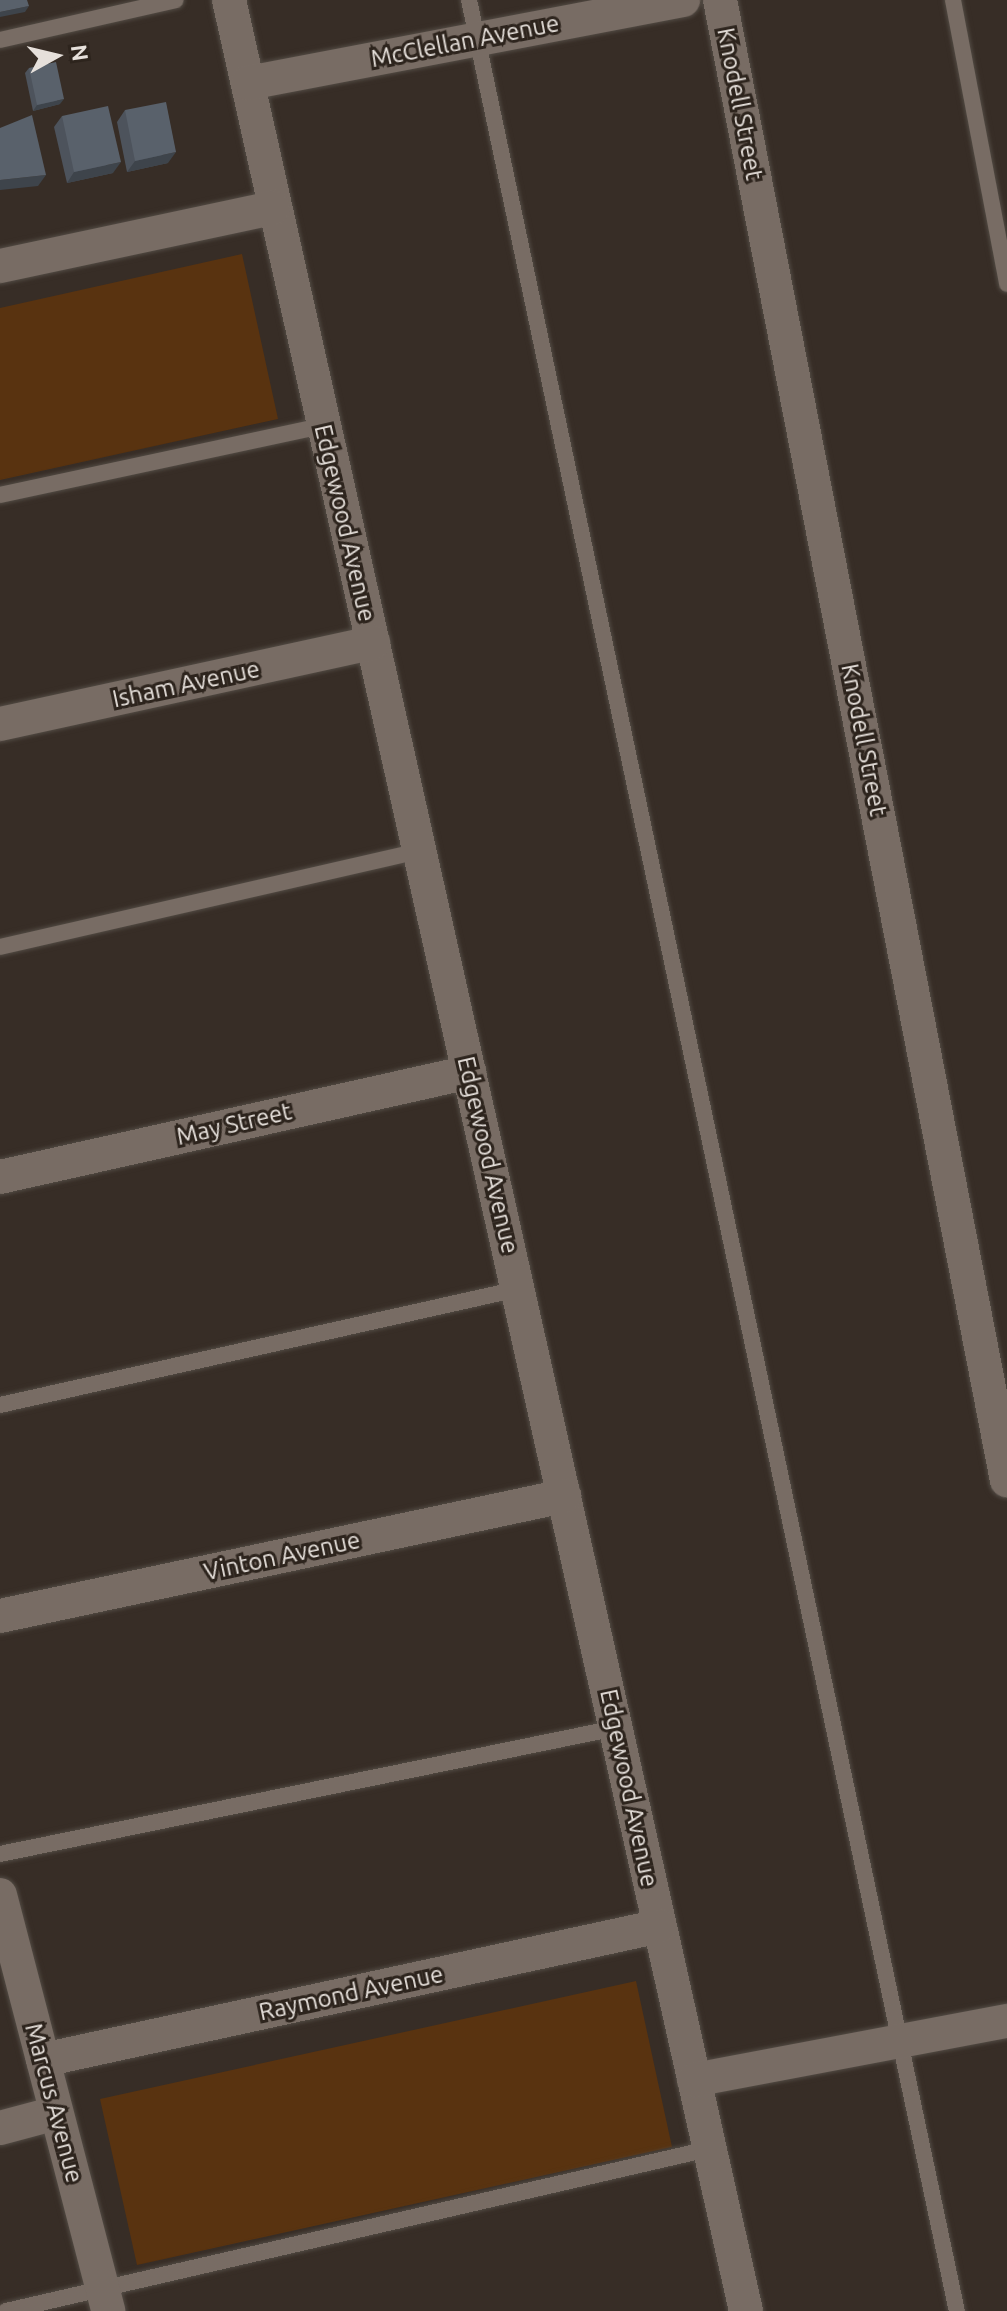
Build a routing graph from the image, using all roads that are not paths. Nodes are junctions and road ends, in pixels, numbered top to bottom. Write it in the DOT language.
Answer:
graph roads {
  1 [pos="176,0"];
  2 [pos="229,0"];
  3 [pos="469,0"];
  4 [pos="683,0"];
  5 [pos="720,0"];
  6 [pos="953,0"];
  7 [pos="477,39"];
  8 [pos="0,40"];
  9 [pos="248,83"];
  10 [pos="273,208"];
  11 [pos="0,266"];
  12 [pos="1007,284"];
  13 [pos="323,426"];
  14 [pos="0,495"];
  15 [pos="373,643"];
  16 [pos="0,724"];
  17 [pos="419,851"];
  18 [pos="0,947"];
  19 [pos="469,1072"];
  20 [pos="0,1177"];
  21 [pos="518,1289"];
  22 [pos="0,1405"];
  23 [pos="1007,1480"];
  24 [pos="564,1496"];
  25 [pos="0,1616"];
  26 [pos="616,1728"];
  27 [pos="0,1854"];
  28 [pos="0,1895"];
  29 [pos="660,1926"];
  30 [pos="8,1957"];
  31 [pos="1007,2021"];
  32 [pos="899,2042"];
  33 [pos="43,2060"];
  34 [pos="694,2080"];
  35 [pos="56,2113"];
  36 [pos="0,2128"];
  37 [pos="709,2149"];
  38 [pos="105,2298"];
  39 [pos="6,2311"];
  40 [pos="746,2311"];
  41 [pos="957,2311"];
  1 -- 8 [label="lane"];
  2 -- 9 [label="street, Edgewood Avenue"];
  3 -- 7 [label="lane"];
  4 -- 7 [label="street, McClellan Avenue"];
  5 -- 23 [label="street, Knodell Street"];
  6 -- 12 [label="lane"];
  7 -- 9 [label="street, McClellan Avenue"];
  7 -- 32 [label="lane"];
  9 -- 10 [label="street, Edgewood Avenue"];
  10 -- 11 [label="street"];
  10 -- 13 [label="street, Edgewood Avenue"];
  13 -- 14 [label="lane"];
  13 -- 15 [label="street, Edgewood Avenue"];
  15 -- 16 [label="street, Isham Avenue"];
  15 -- 17 [label="street, Edgewood Avenue"];
  17 -- 18 [label="lane"];
  17 -- 19 [label="street, Edgewood Avenue"];
  19 -- 20 [label="street, May Street"];
  19 -- 21 [label="street, Edgewood Avenue"];
  21 -- 22 [label="lane"];
  21 -- 24 [label="street, Edgewood Avenue"];
  24 -- 25 [label="street, Vinton Avenue"];
  24 -- 26 [label="street, Edgewood Avenue"];
  26 -- 27 [label="lane"];
  26 -- 29 [label="street, Edgewood Avenue"];
  28 -- 30 [label="street, Marcus Avenue"];
  29 -- 33 [label="street, Raymond Avenue"];
  29 -- 34 [label="street, Edgewood Avenue"];
  30 -- 33 [label="street, Marcus Avenue"];
  31 -- 32 [label="street"];
  32 -- 34 [label="street"];
  32 -- 41 [label="lane"];
  33 -- 35 [label="street, Marcus Avenue"];
  34 -- 37 [label="street, Edgewood Avenue"];
  35 -- 36 [label="street"];
  35 -- 38 [label="street, Marcus Avenue"];
  37 -- 38 [label="lane"];
  37 -- 40 [label="street, Edgewood Avenue"];
  38 -- 39 [label="lane"];
}
